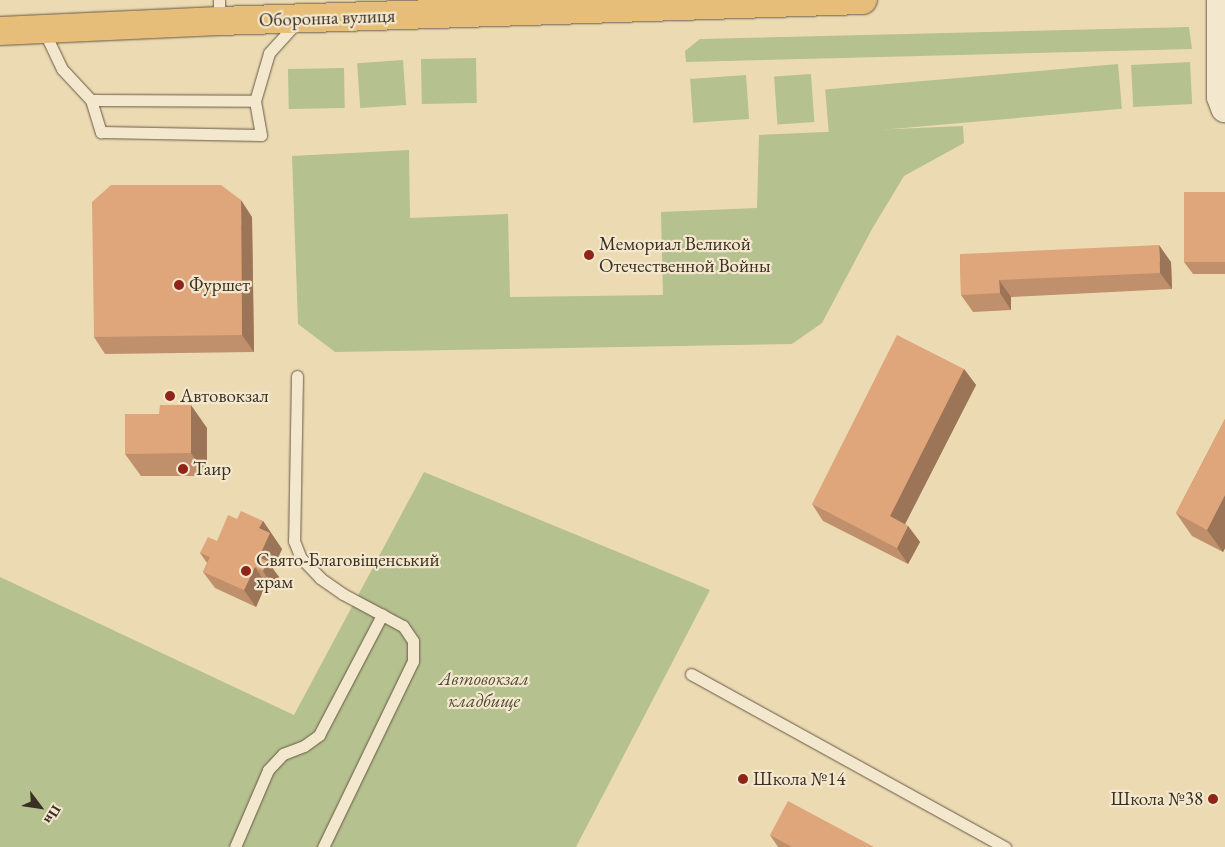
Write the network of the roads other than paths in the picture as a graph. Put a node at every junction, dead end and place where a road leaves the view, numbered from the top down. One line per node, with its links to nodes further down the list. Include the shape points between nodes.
1 (851, 0): 2 (main road, Оборонна вулиця); 4 (main road, Оборонна вулиця)
2 (863, 0)
3 (1222, 0): 11 (street, via 1221,97)
4 (541, 6): 6 (main road, Оборонна вулиця)
5 (219, 11): 6 (main road, Оборонна вулиця); 7 (main road, Оборонна вулиця)
6 (300, 19): 10 (lane, via 269,53)
7 (43, 30): 8 (main road, Оборонна вулиця); 9 (lane, via 62,69)
8 (0, 31)
9 (91, 100): 10 (lane); 10 (lane, via 100,132 261,135)
10 (255, 102)
11 (1225, 108)
12 (298, 376): 13 (lane, via 294,541 301,558 320,578)
13 (382, 615): 15 (lane, via 319,735 304,746 283,754 268,770); 16 (lane, via 403,626 412,641 413,661)
14 (691, 674): 17 (lane)
15 (235, 847)
16 (323, 847)
17 (1005, 847)

